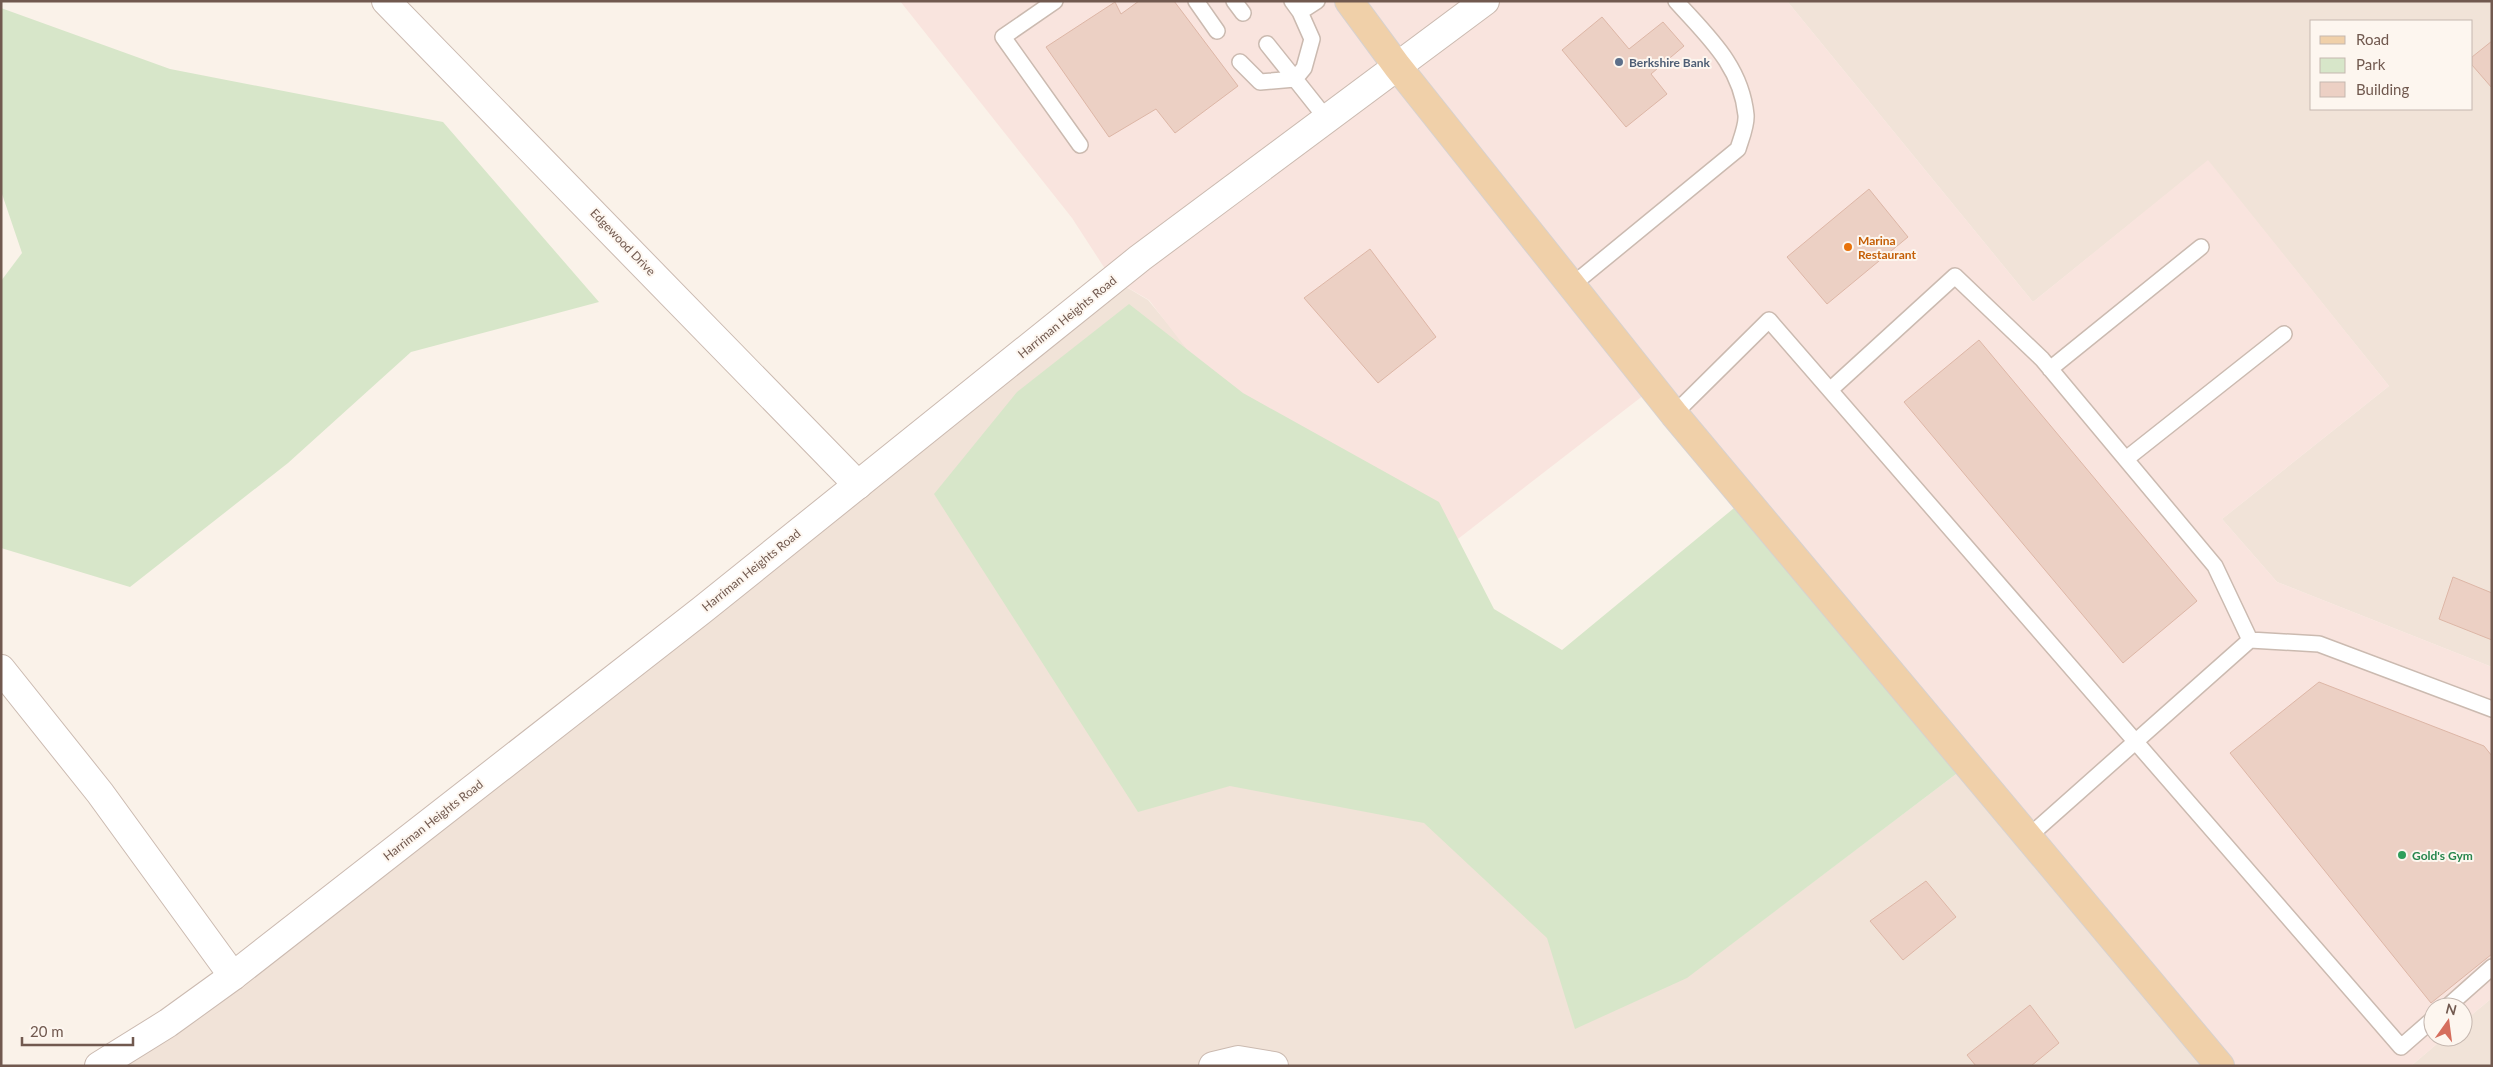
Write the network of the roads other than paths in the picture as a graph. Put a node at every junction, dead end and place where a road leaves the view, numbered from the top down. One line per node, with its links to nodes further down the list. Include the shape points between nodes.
1 (386, 1): 23 (street, Edgewood Drive)
2 (1055, 1): 15 (lane, via 1003,37)
3 (1196, 1): 9 (lane)
4 (1317, 1): 8 (lane)
5 (1349, 1): 12 (main road)
6 (1485, 1): 12 (street, Harriman Heights Road)
7 (1676, 1): 17 (lane, via 1725,56 1740,86 1746,117 1738,149)
8 (1296, 7): 13 (lane, via 1312,39 1304,68)
9 (1217, 30)
10 (1267, 44): 13 (lane)
11 (1240, 62): 13 (lane, via 1260,82)
12 (1397, 66): 14 (street, Harriman Heights Road); 17 (main road)
13 (1295, 79): 14 (lane)
14 (1326, 118): 23 (street, Harriman Heights Road, via 1140,258)
15 (1080, 145)
16 (2201, 246): 19 (lane)
17 (1571, 286): 21 (main road)
18 (2284, 334): 22 (lane)
19 (2050, 369): 20 (lane, via 1955,276); 22 (lane)
20 (1830, 390): 21 (lane, via 1769,320); 27 (lane)
21 (1674, 414): 28 (main road)
22 (2126, 460): 24 (lane, via 2215,566)
23 (858, 485): 30 (street, Harriman Heights Road)
24 (2250, 640): 26 (lane, via 2319,644); 27 (lane)
25 (1, 669): 30 (street, via 100,793)
26 (2492, 710)
27 (2135, 742): 28 (lane); 32 (lane, via 2401,1047)
28 (2028, 837): 36 (main road)
29 (2492, 967): 31 (lane)
30 (233, 976): 33 (street, Harriman Heights Road)
31 (2458, 997)
32 (2423, 1028)
33 (100, 1066)
34 (1213, 1066): 35 (street, via 1238,1060)
35 (1274, 1066)
36 (2220, 1066)

